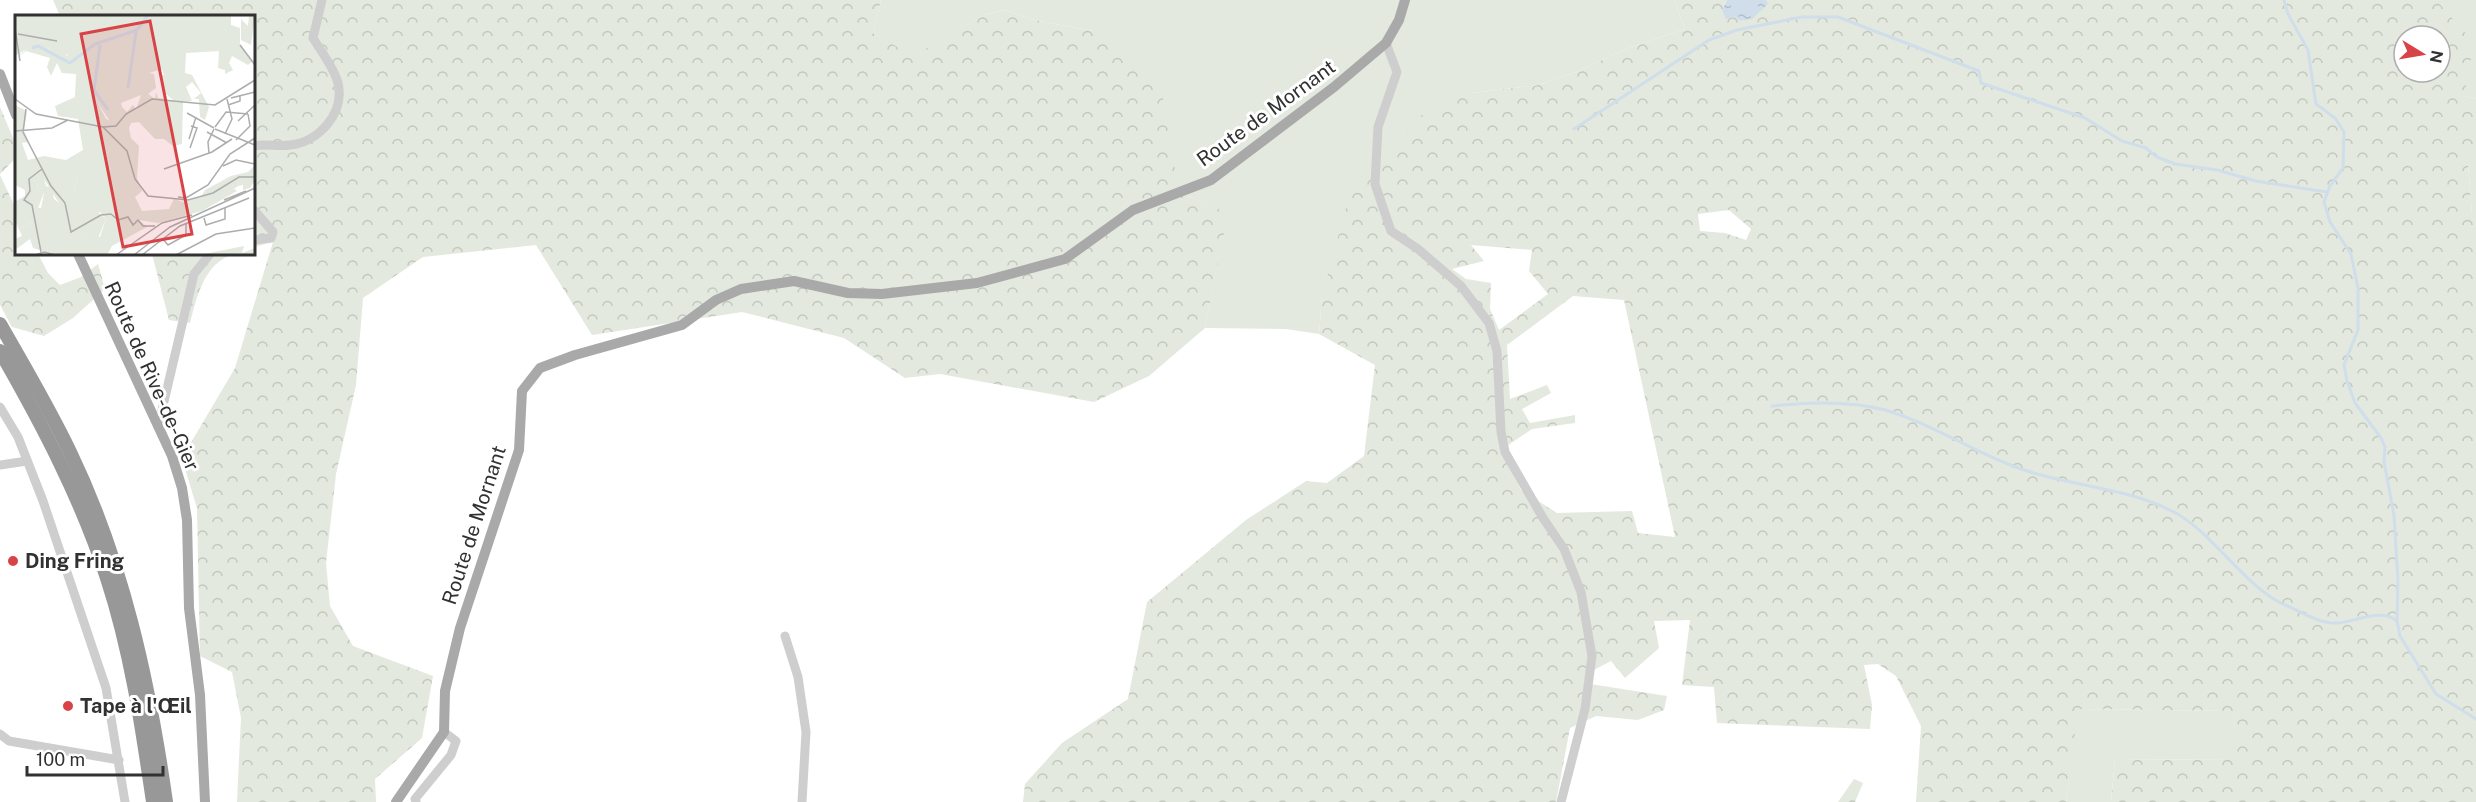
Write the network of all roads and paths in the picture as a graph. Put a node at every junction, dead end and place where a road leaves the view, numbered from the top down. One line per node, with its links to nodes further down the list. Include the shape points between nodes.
1 (322, 0): 6 (street, via 313,38 338,83 338,101 330,123 315,138 290,146)
2 (1405, 0): 3 (main road, Route de Mornant)
3 (1386, 43): 18 (main road, Route de Mornant, via 1211,180 1133,210 1065,259 977,283 882,294 848,293 794,281 741,289 716,300 682,325 540,368 522,391 519,450 459,628 445,691); 28 (street, via 1397,72 1378,127 1375,184 1391,231 1461,286 1489,323 1497,351 1501,432 1506,452 1564,549 1581,592 1592,656 1585,710)
4 (0, 74): 5 (main road)
5 (15, 112)
6 (255, 146)
7 (255, 211): 8 (street, via 273,232 271,238)
8 (255, 240)
9 (78, 255): 14 (main road, Route de Rive-de-Gier)
10 (209, 255): 14 (street, via 194,274)
11 (0, 324): 23 (highway, via 70,452 109,547 146,679)
12 (0, 351): 22 (highway, via 57,455 108,579 127,650)
13 (0, 407): 15 (street, via 18,436)
14 (159, 427): 24 (main road, Route de Rive-de-Gier, via 182,488 188,520 189,608 200,694)
15 (27, 461): 16 (street); 20 (street, via 69,572 106,688)
16 (0, 465)
17 (785, 636): 27 (street, via 798,677 806,732)
18 (444, 732): 25 (main road); 26 (street, via 456,741 451,755)
19 (0, 734): 20 (street, via 9,741)
20 (119, 760): 21 (street)
21 (125, 802)
22 (153, 802)
23 (166, 802)
24 (205, 802)
25 (396, 802)
26 (416, 802)
27 (802, 802)
28 (1561, 802)

